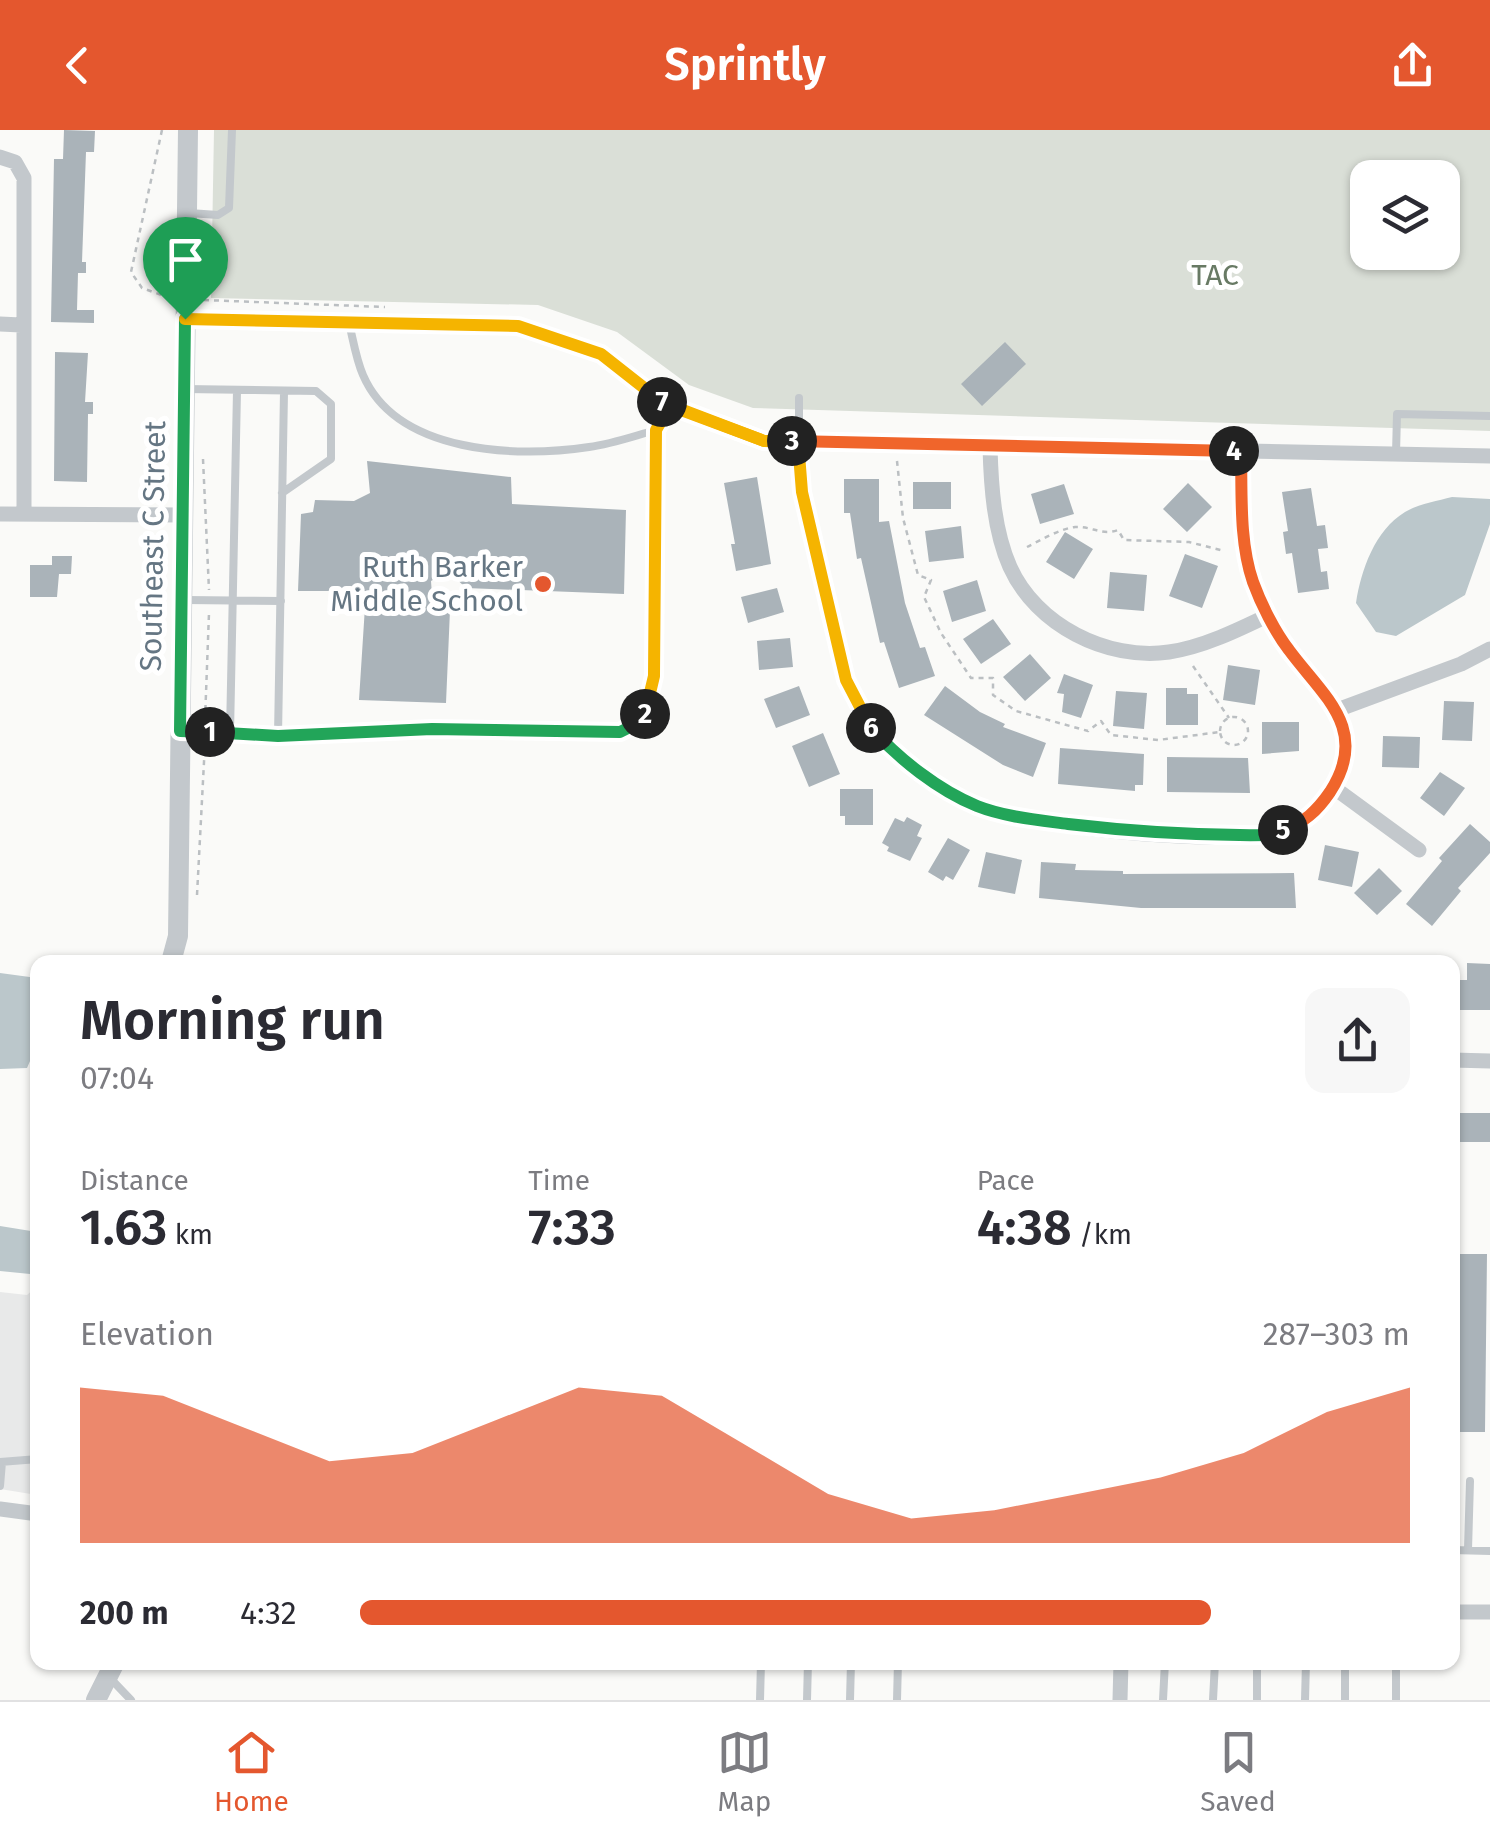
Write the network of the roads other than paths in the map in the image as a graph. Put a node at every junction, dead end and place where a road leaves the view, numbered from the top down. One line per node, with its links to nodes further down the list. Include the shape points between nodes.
1 (188, 130): 4 (street, Southeast C Street)
2 (232, 130): 4 (lane, via 229,208 218,215)
3 (8, 160): 8 (street, via 24,178)
4 (187, 213): 5 (street, Southeast C Street)
5 (185, 319): 6 (street); 9 (street, Southeast C Street)
6 (349, 323): 13 (street, via 518,326 601,354); 15 (lane, via 363,376 393,415 441,439 514,452 591,447)
7 (0, 324): 8 (street)
8 (21, 324): 23 (street)
9 (184, 389): 10 (lane); 24 (street, Southeast C Street)
10 (237, 391): 11 (lane); 26 (lane)
11 (284, 392): 21 (lane); 21 (lane, via 316,392 332,404 331,458)
12 (798, 398): 16 (lane)
13 (670, 406): 15 (lane); 16 (street, via 764,441)
14 (1490, 416): 19 (lane, via 1397,414)
15 (656, 430): 33 (lane, via 654,676 642,721 620,732 432,729)
16 (798, 442): 17 (street); 34 (street, via 802,492 846,680 873,730 939,784 978,806 1017,817 1202,836 1270,835 1318,810)
17 (990, 446): 18 (street); 28 (street, via 992,497 1010,568 1038,608 1077,636 1121,652 1171,652)
18 (1241, 451): 19 (street); 28 (street, via 1252,580)
19 (1396, 454): 20 (street)
20 (1490, 456)
21 (282, 493): 27 (lane)
22 (0, 514): 23 (street)
23 (24, 514): 24 (street)
24 (183, 516): 25 (street, Southeast C Street)
25 (182, 600): 26 (lane); 31 (street, Southeast C Street)
26 (233, 600): 27 (lane); 32 (lane)
27 (280, 601): 33 (lane)
28 (1269, 615): 30 (street)
29 (1490, 650): 30 (street)
30 (1337, 710): 34 (street, via 1344,748)
31 (180, 731): 32 (lane); 36 (street, Southeast C Street)
32 (230, 733): 33 (lane)
33 (278, 736)
34 (1333, 787): 35 (street)
35 (1419, 850)
36 (173, 955)
37 (1460, 1060): 38 (street)
38 (1490, 1061)
39 (30, 1460): 40 (lane)
40 (1, 1462): 42 (lane)
41 (1470, 1481): 46 (lane)
42 (0, 1486)
43 (0, 1509): 44 (street)
44 (30, 1513)
45 (1460, 1550): 46 (lane)
46 (1468, 1550): 47 (lane)
47 (1490, 1550)
48 (1460, 1612): 49 (street)
49 (1490, 1612)
50 (110, 1670): 63 (street)
51 (112, 1670): 64 (lane)
52 (760, 1670): 65 (lane)
53 (808, 1670): 66 (lane)
54 (851, 1670): 67 (lane)
55 (898, 1670): 68 (lane)
56 (1121, 1670): 69 (street)
57 (1165, 1670): 70 (lane)
58 (1214, 1670): 71 (lane)
59 (1258, 1670): 72 (lane)
60 (1306, 1670): 73 (lane)
61 (1346, 1670): 74 (lane)
62 (1396, 1670): 75 (lane)
63 (96, 1700)
64 (131, 1700)
65 (760, 1700)
66 (808, 1700)
67 (850, 1700)
68 (897, 1700)
69 (1120, 1700)
70 (1163, 1700)
71 (1214, 1700)
72 (1257, 1700)
73 (1305, 1700)
74 (1345, 1700)
75 (1396, 1700)

